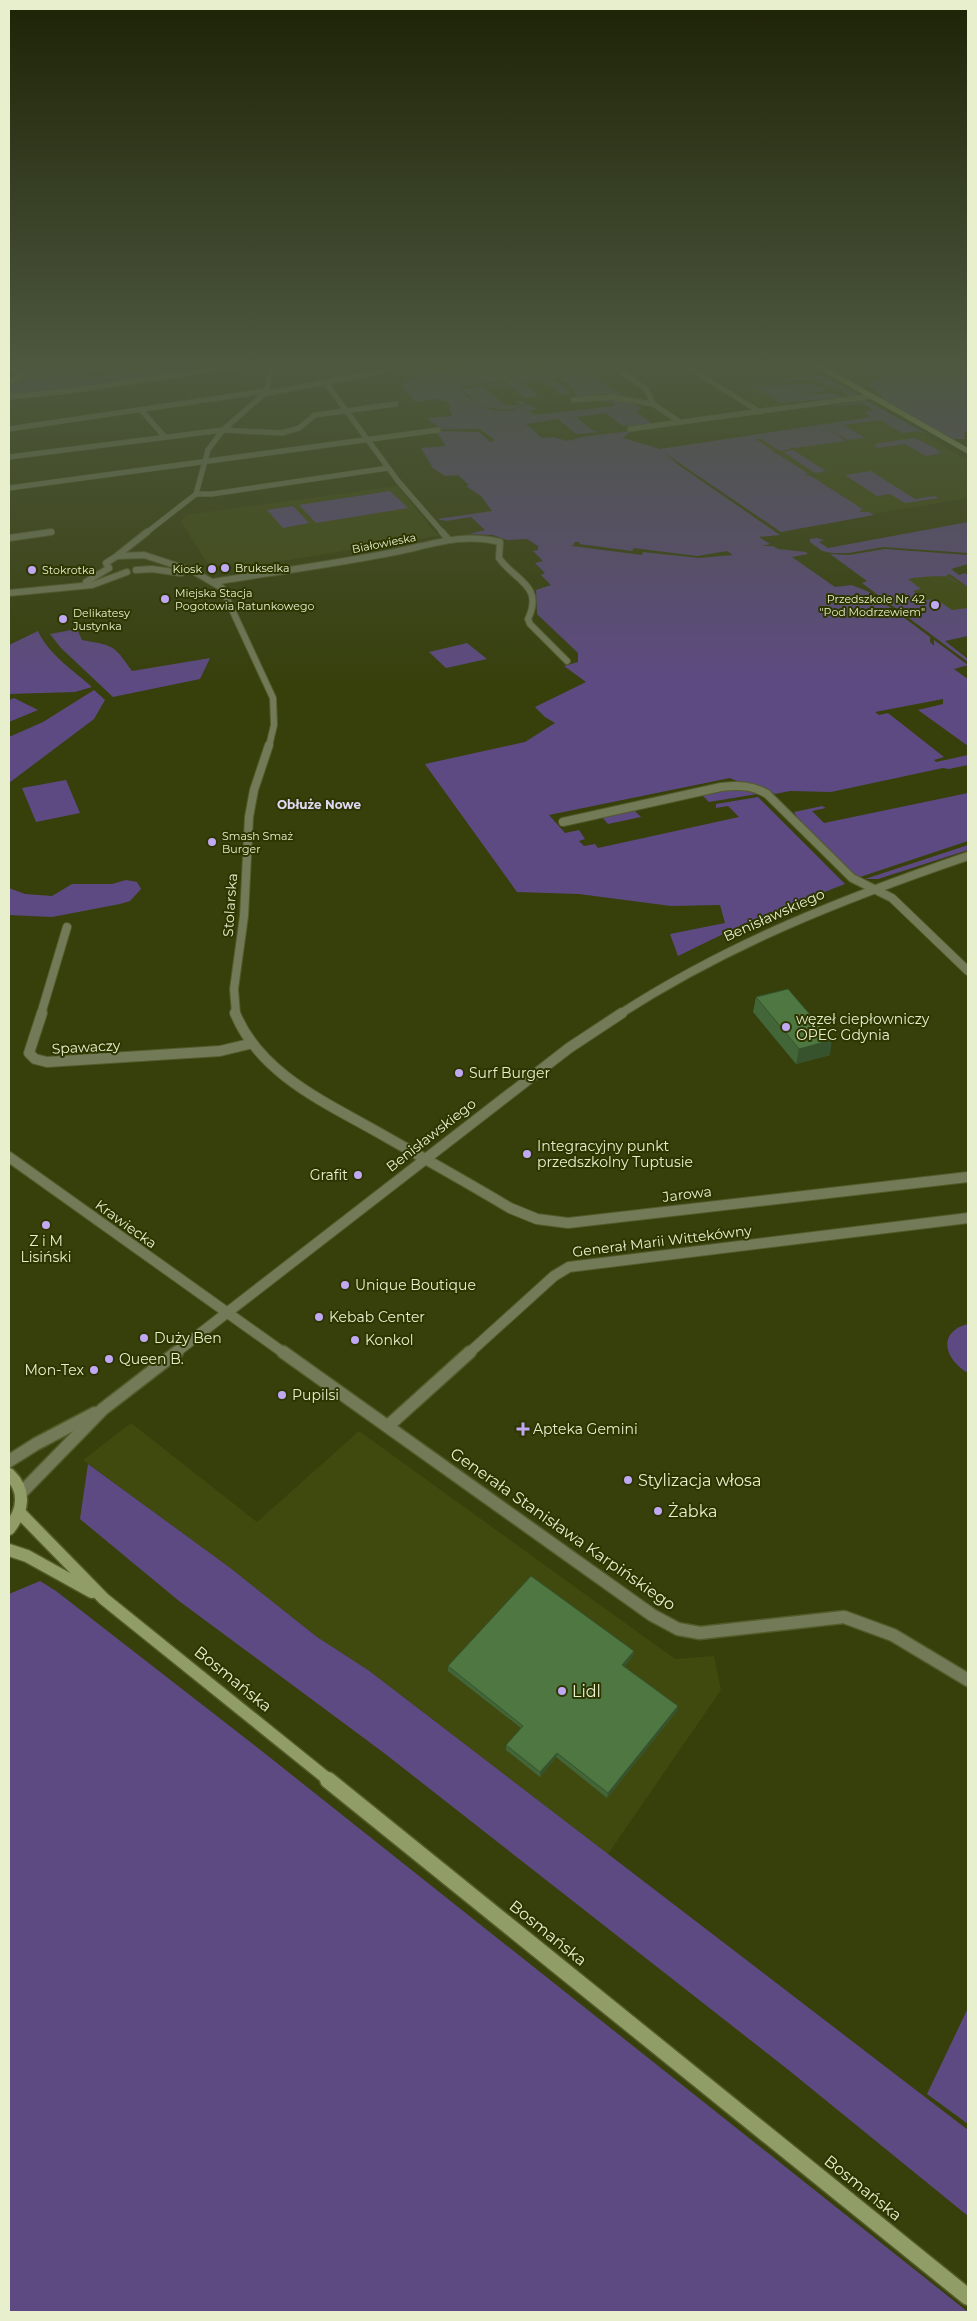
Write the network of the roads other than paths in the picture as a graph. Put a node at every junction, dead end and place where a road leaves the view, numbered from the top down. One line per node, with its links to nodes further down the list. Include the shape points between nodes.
1 (131, 472): 5 (street)
2 (202, 472): 6 (street)
3 (359, 472): 6 (street)
4 (392, 472): 10 (street)
5 (9, 488)
6 (196, 494): 8 (street)
7 (52, 532): 9 (street)
8 (141, 536): 11 (street, via 139,545); 12 (street)
9 (9, 538)
10 (448, 539): 17 (street, Białowieska, via 395,552); 20 (street, Białowieska, via 485,538 500,542 498,558 531,590 534,606 528,619 530,624)
11 (144, 555): 12 (street); 13 (street, Stolarska)
12 (117, 556): 14 (street, via 108,560 106,566)
13 (151, 558): 15 (street, via 150,565); 17 (street, Stolarska)
14 (109, 568): 16 (street); 18 (street)
15 (136, 570): 16 (street); 17 (street, via 165,570)
16 (127, 572): 18 (street, via 102,583)
17 (210, 580): 26 (street, Stolarska, via 222,588 228,598 273,698 276,712 276,725 247,819 246,895 234,992 240,1030)
18 (76, 586): 19 (street)
19 (9, 593)
20 (567, 661)
21 (563, 822): 23 (street, via 721,787 747,786 767,794 852,878)
22 (968, 856): 23 (street, Benisławskiego)
23 (873, 889): 25 (street, via 892,898); 28 (street, Benisławskiego, via 727,952 634,1004 524,1082)
24 (67, 927): 26 (street, Spawaczy, via 31,1044 29,1054 33,1058 60,1063 220,1051)
25 (968, 971)
26 (249, 1044): 28 (street, Stolarska, via 286,1078)
27 (9, 1157): 31 (street, Krawiecka)
28 (424, 1159): 29 (street, Jarowa, via 527,1216 568,1223); 31 (street, Benisławskiego)
29 (968, 1177)
30 (968, 1218): 33 (street, Generał Marii Wittekówny, via 569,1267 554,1276)
31 (228, 1314): 32 (street, Benisławskiego); 33 (street, Generała Stanisława Karpińskiego)
32 (103, 1409): 34 (street, Benisławskiego); 36 (street, Benisławskiego)
33 (388, 1426): 41 (street, Generała Stanisława Karpińskiego, via 652,1615 678,1628 700,1633 844,1617 888,1632)
34 (9, 1461)
35 (9, 1474): 36 (street)
36 (22, 1492): 37 (street)
37 (20, 1513): 38 (street); 40 (street, Bosmańska)
38 (9, 1529)
39 (9, 1550): 40 (street, Bosmańska, via 27,1556)
40 (104, 1598): 42 (street, Bosmańska)
41 (968, 1680)
42 (968, 2297)

